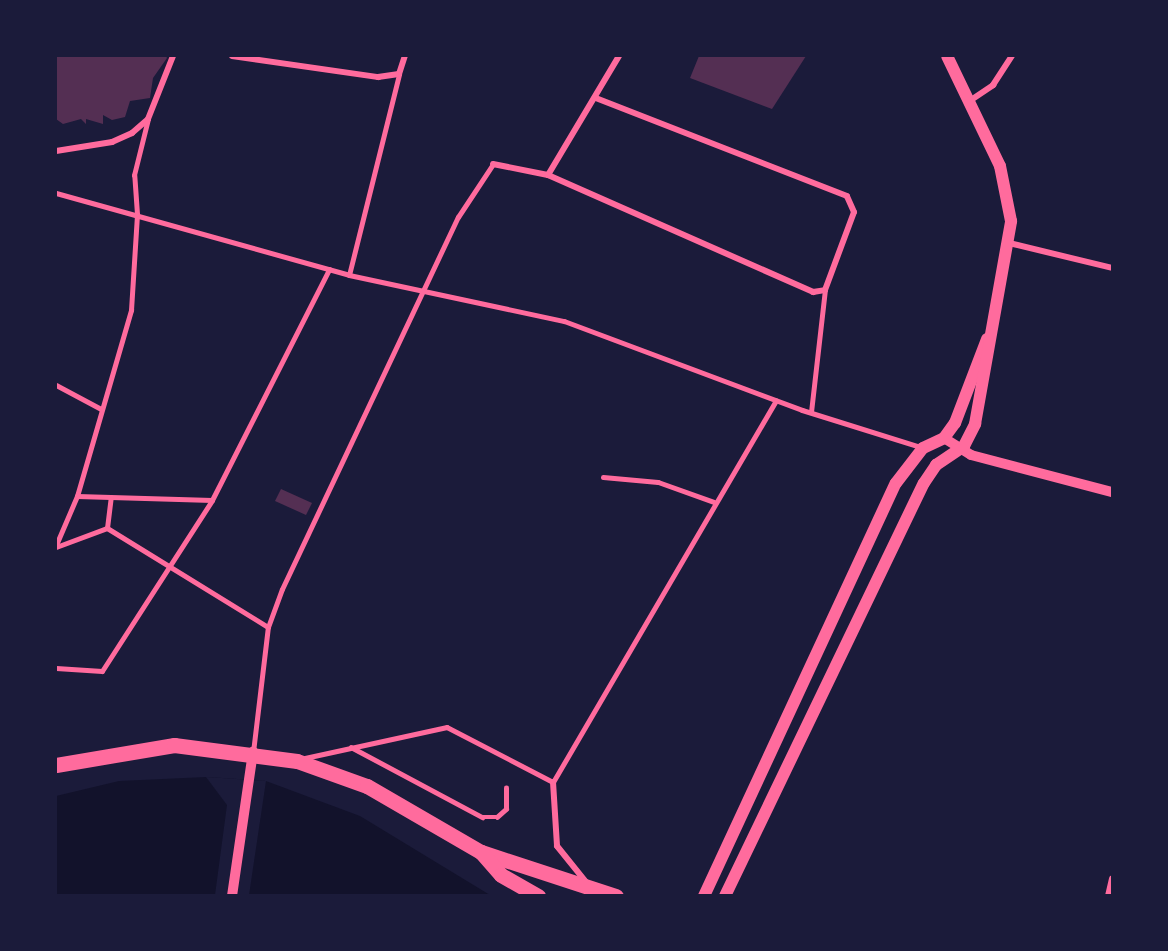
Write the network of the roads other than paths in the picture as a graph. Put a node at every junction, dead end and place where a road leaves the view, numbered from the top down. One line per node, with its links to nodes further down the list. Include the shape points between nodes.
1 (173, 56): 10 (street)
2 (232, 56): 7 (street, via 378,77)
3 (405, 56): 7 (street)
4 (619, 56): 9 (street)
5 (947, 56): 8 (main road)
6 (1012, 56): 8 (street, via 993,85)
7 (399, 74): 19 (street)
8 (971, 100): 16 (main road, via 1008,192)
9 (594, 102): 13 (street); 20 (street, via 847,196 854,212)
10 (148, 119): 11 (street, via 112,142); 15 (street, via 134,175)
11 (56, 151)
12 (493, 164): 13 (street); 21 (street, via 458,218)
13 (548, 175): 20 (street, via 813,292)
14 (56, 193): 15 (street)
15 (137, 214): 18 (street); 25 (street, via 131,310)
16 (1009, 243): 17 (street); 22 (main road)
17 (1113, 268)
18 (329, 269): 19 (street); 34 (street)
19 (349, 275): 21 (street)
20 (825, 290): 26 (street)
21 (427, 291): 24 (street, via 564,321); 39 (street)
22 (989, 336): 27 (main road); 29 (main road, via 975,424)
23 (56, 385): 25 (street)
24 (776, 400): 26 (street); 35 (street)
25 (101, 409): 32 (street)
26 (811, 412): 28 (street)
27 (944, 438): 28 (main road); 29 (street)
28 (923, 448): 53 (main road, via 905,470)
29 (958, 450): 31 (street); 54 (main road, via 928,476)
30 (603, 477): 35 (street, via 658,482)
31 (1113, 492)
32 (77, 496): 33 (street); 37 (street)
33 (111, 497): 34 (street); 36 (street)
34 (212, 500): 38 (street)
35 (714, 502): 45 (street)
36 (107, 528): 37 (street); 38 (street)
37 (56, 546)
38 (171, 567): 39 (street); 40 (street, via 102,671)
39 (268, 627): 42 (street)
40 (56, 668)
41 (351, 747): 43 (lane); 45 (lane, via 447,727); 46 (lane, via 482,817 497,817 507,809)
42 (253, 752): 43 (main road); 44 (main road, via 174,745); 50 (street)
43 (297, 760): 47 (main road, via 376,790)
44 (56, 765)
45 (552, 782): 49 (street, via 557,846)
46 (506, 788)
47 (481, 852): 49 (main road); 51 (main road, via 501,875)
48 (1113, 878): 55 (street)
49 (593, 889): 52 (main road)
50 (232, 896)
51 (538, 896)
52 (616, 896)
53 (704, 896)
54 (725, 896)
55 (1108, 896)

